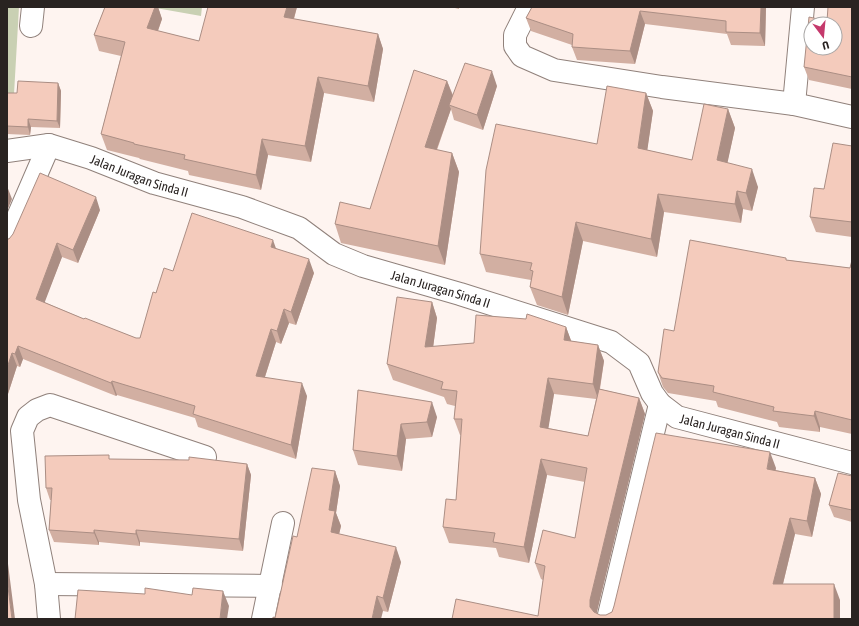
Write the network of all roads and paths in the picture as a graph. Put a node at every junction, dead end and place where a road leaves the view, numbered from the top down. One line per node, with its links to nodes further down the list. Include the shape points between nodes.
1 (529, 7): 3 (street, via 515,35 515,46 522,56 554,70 662,88)
2 (803, 7): 3 (street)
3 (794, 104): 4 (street)
4 (852, 117)
5 (49, 145): 6 (street, Jalan Juragan Sinda II); 7 (street); 8 (street, Jalan Juragan Sinda II, via 91,158 154,183 242,207 300,228 334,254 363,266 611,342 639,363 652,393)
6 (7, 151)
7 (7, 242)
8 (660, 404): 10 (street, Jalan Juragan Sinda II, via 677,417); 16 (street)
9 (205, 457): 12 (street, via 50,405 28,417 22,431 29,500)
10 (852, 463)
11 (283, 524): 13 (street)
12 (46, 584): 13 (street); 14 (street)
13 (270, 586): 15 (street)
14 (49, 619)
15 (263, 619)
16 (608, 619)

